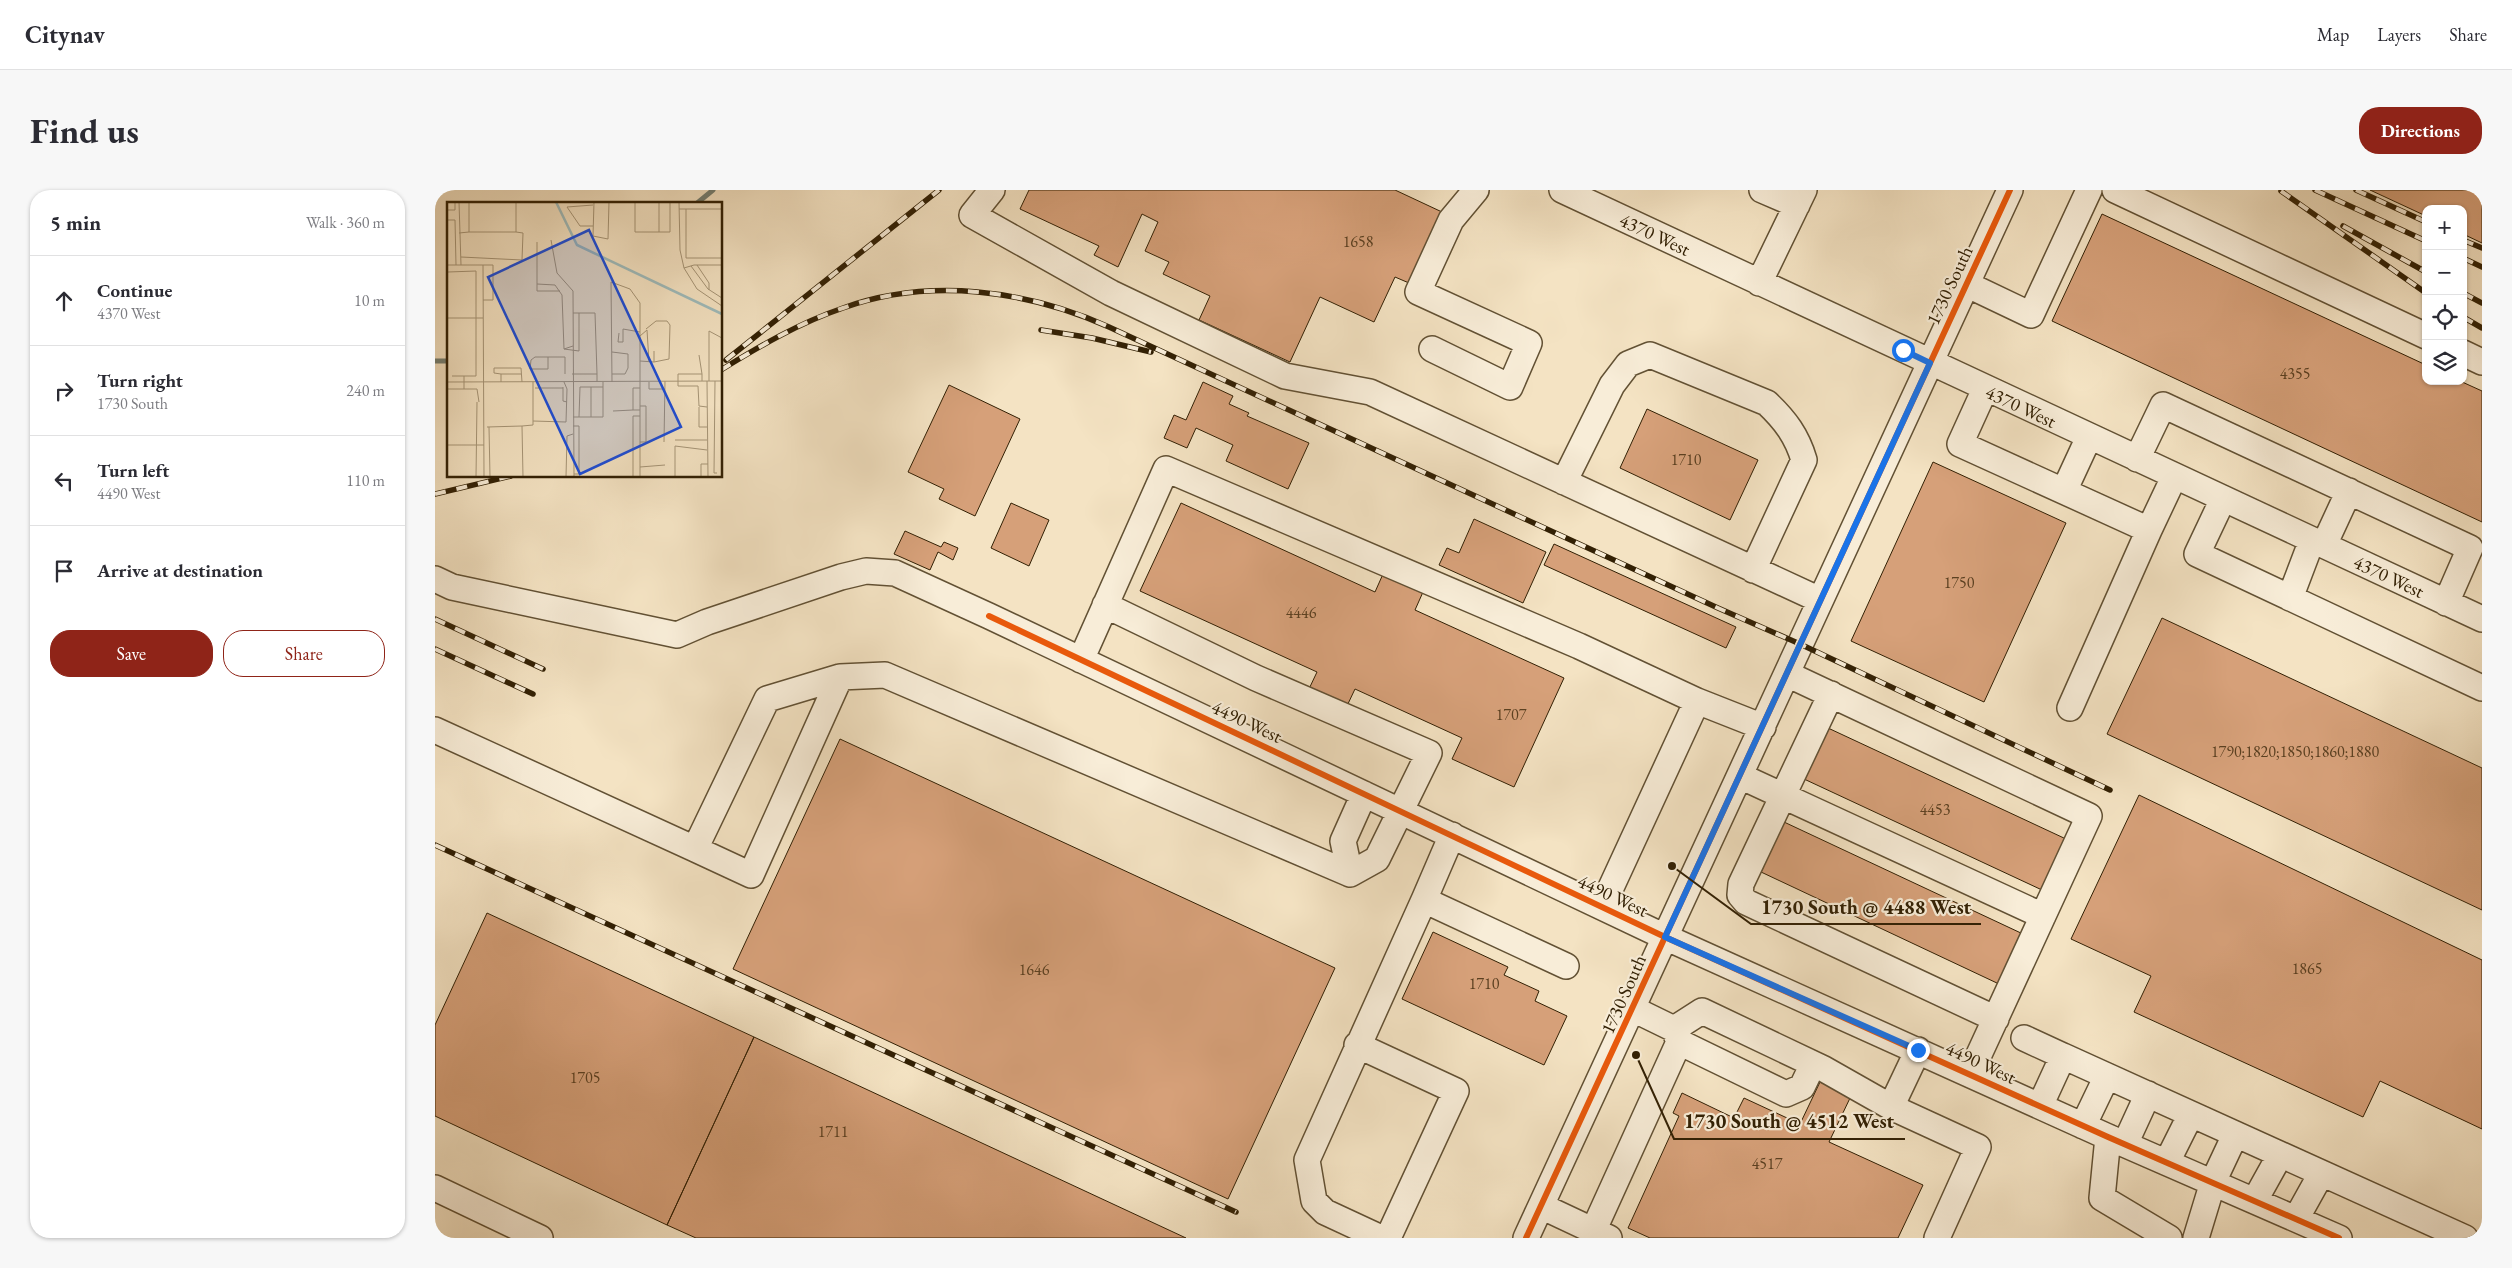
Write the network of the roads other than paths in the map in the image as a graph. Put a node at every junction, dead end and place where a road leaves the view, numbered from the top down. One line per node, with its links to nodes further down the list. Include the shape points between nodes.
1 (992, 190): 20 (street, via 972,215 1111,293 1285,376 1370,392)
2 (1476, 190): 12 (street, via 1451,220 1418,292 1529,343 1510,387)
3 (1562, 190): 9 (street, 4370 West)
4 (1762, 190): 8 (street)
5 (2010, 190): 10 (street, 1730 South)
6 (2089, 190): 10 (street, via 2031,316)
7 (2115, 190): 11 (street)
8 (1801, 198): 9 (street)
9 (1759, 283): 15 (street, 4370 West)
10 (1966, 284): 15 (street, 1730 South)
11 (2422, 334)
12 (1432, 349)
13 (2467, 355): 14 (street)
14 (2482, 362)
15 (1930, 363): 16 (street, 4370 West); 29 (street, 1730 South)
16 (1985, 389): 17 (street, 4370 West); 21 (street, via 1960,444)
17 (2089, 437): 18 (street, 4370 West); 21 (street)
18 (2137, 459): 19 (street, 4370 West); 22 (street, via 2163,405)
19 (2174, 477): 23 (street, 4370 West); 24 (street)
20 (1564, 482): 26 (street); 26 (street, via 1612,385 1628,364 1650,355 1767,403 1782,417 1798,440 1804,460)
21 (2064, 491): 24 (street)
22 (2349, 491): 25 (street); 30 (street, via 2470,548)
23 (2223, 499): 25 (street, 4370 West); 28 (street, via 2197,554)
24 (2149, 530): 39 (street)
25 (2318, 542): 28 (street); 30 (street, 4370 West)
26 (1753, 570): 29 (street)
27 (435, 579): 33 (street, 4490 West, via 452,587 677,635 841,577 866,571 895,573)
28 (2290, 598): 36 (street)
29 (1821, 600): 34 (street, 1730 South)
30 (2446, 602): 32 (street, 4370 West)
31 (1105, 606): 33 (street); 38 (street, via 1166,468 1579,646); 45 (street, via 1256,678 1429,753)
32 (2482, 619)
33 (1081, 660): 43 (street, 4490 West)
34 (1787, 674): 37 (street); 40 (street, 1730 South)
35 (840, 677): 47 (street, via 767,700); 47 (street, via 751,875); 48 (street, via 885,675)
36 (2482, 688)
37 (1831, 694): 44 (street); 51 (street, via 2089,816)
38 (1697, 701): 40 (street); 50 (street)
39 (2070, 708)
40 (1763, 727): 42 (street, 1730 South)
41 (435, 730): 47 (street)
42 (1740, 776): 44 (street); 52 (street, 1730 South)
43 (1364, 794): 45 (street, 4490 West); 48 (street, via 1343,841)
44 (1784, 796): 51 (street); 55 (street, via 1741,884 1739,895 1742,899)
45 (1400, 811): 46 (street, 4490 West); 48 (street, via 1377,859)
46 (1452, 835): 49 (street); 50 (street, 4490 West)
47 (695, 850)
48 (1350, 874)
49 (1424, 900): 53 (street); 58 (street)
50 (1603, 907): 52 (street, 4490 West)
51 (2043, 916): 55 (street)
52 (1665, 937): 54 (street, 1730 South); 59 (street, 4490 West)
53 (1566, 966)
54 (1633, 1009): 56 (street); 77 (street, 1730 South)
55 (1996, 1019): 62 (street)
56 (1676, 1035): 61 (street, via 1702,1011); 61 (street, via 1786,1094 1802,1087); 79 (street)
57 (2024, 1038): 60 (street)
58 (1357, 1045): 81 (street, via 1307,1160 1314,1201 1325,1212); 82 (street, via 1456,1091)
59 (1918, 1050): 62 (street, 4490 West); 66 (street)
60 (2063, 1056): 63 (street); 65 (street)
61 (1813, 1064): 66 (street)
62 (1971, 1074): 65 (street, 4490 West)
63 (2107, 1076): 64 (street); 68 (street)
64 (2147, 1094): 67 (street); 70 (street)
65 (2041, 1106): 68 (street, 4490 West)
66 (1891, 1107): 84 (street, via 1978,1147)
67 (2191, 1114): 69 (street); 72 (street)
68 (2083, 1126): 70 (street, 4490 West)
69 (2235, 1135): 71 (street); 74 (street)
70 (2117, 1141): 72 (street, 4490 West); 85 (street, via 2102,1198)
71 (2280, 1155): 73 (street); 76 (street)
72 (2167, 1162): 74 (street, 4490 West)
73 (2321, 1174): 78 (street); 88 (street)
74 (2213, 1182): 76 (street, 4490 West); 86 (street)
75 (435, 1188): 80 (street)
76 (2255, 1200): 78 (street, 4490 West)
77 (1541, 1206): 79 (street); 83 (street, 1730 South)
78 (2296, 1219): 87 (street, 4490 West)
79 (1598, 1235)
80 (540, 1238)
81 (1381, 1238)
82 (1388, 1238)
83 (1526, 1238)
84 (1937, 1238)
85 (2169, 1238)
86 (2196, 1238)
87 (2339, 1238)
88 (2465, 1238)

